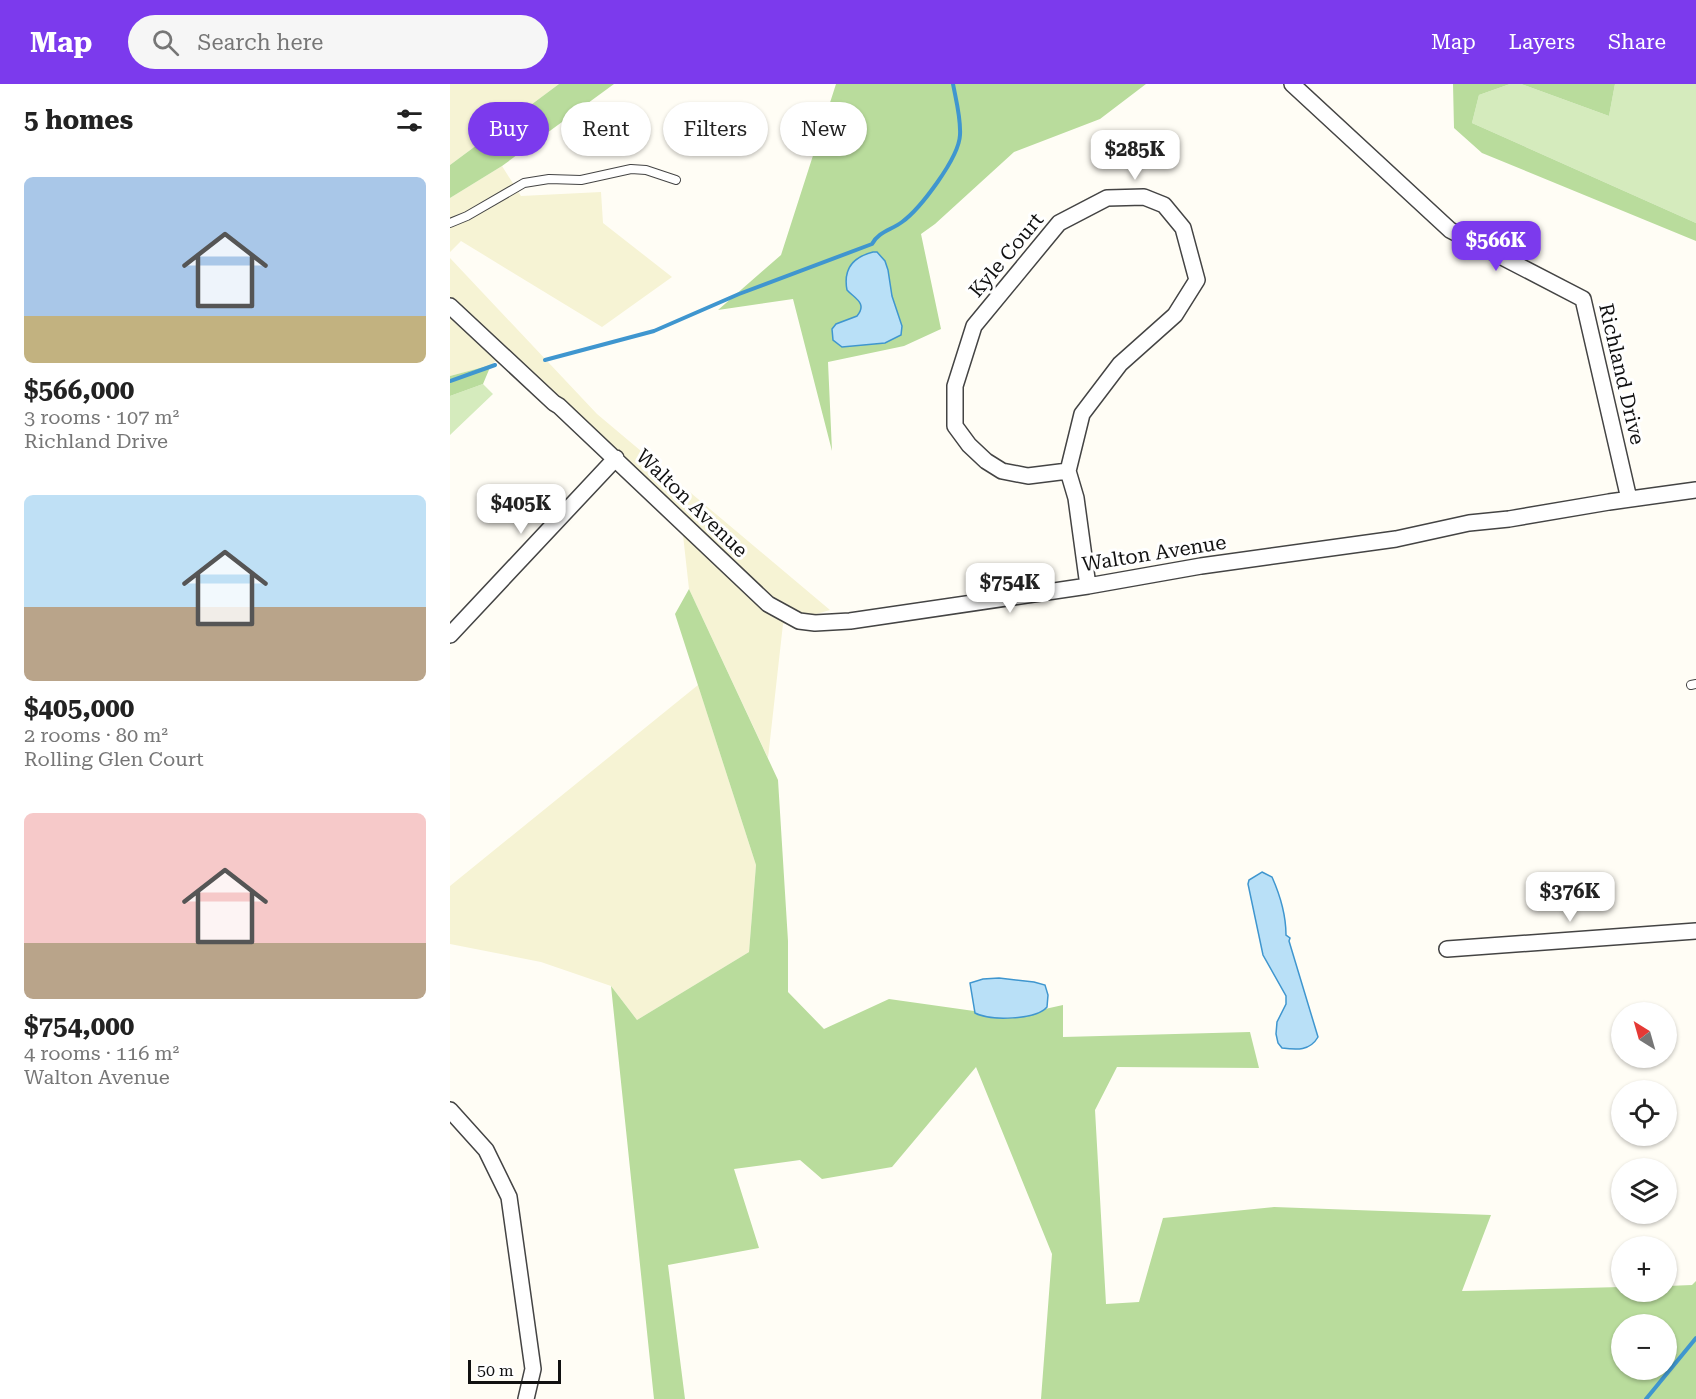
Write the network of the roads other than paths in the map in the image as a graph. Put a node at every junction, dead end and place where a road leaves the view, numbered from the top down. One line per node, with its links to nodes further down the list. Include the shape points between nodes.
1 (1292, 84): 8 (street, Richland Drive, via 1450,230 1583,299)
2 (676, 180): 3 (lane, via 631,169 581,180 524,183)
3 (450, 223)
4 (450, 306): 5 (street, Walton Avenue)
5 (616, 458): 9 (street, Walton Avenue, via 768,604 798,621 850,621); 10 (street)
6 (1068, 471): 6 (street, Kyle Court, via 1082,414 1120,364 1175,315 1197,280 1183,228 1164,205 1144,197 1107,198 1059,223 974,326 955,386 956,426 986,461 1002,471 1029,476); 9 (street, Kyle Court, via 1076,498)
7 (1696, 490): 8 (street, Walton Avenue)
8 (1629, 499): 9 (street, Walton Avenue)
9 (1088, 586)
10 (450, 635)
11 (1696, 931): 12 (street)
12 (1447, 949)
13 (450, 1110): 14 (street, via 486,1150 509,1197 533,1370)
14 (526, 1399)

